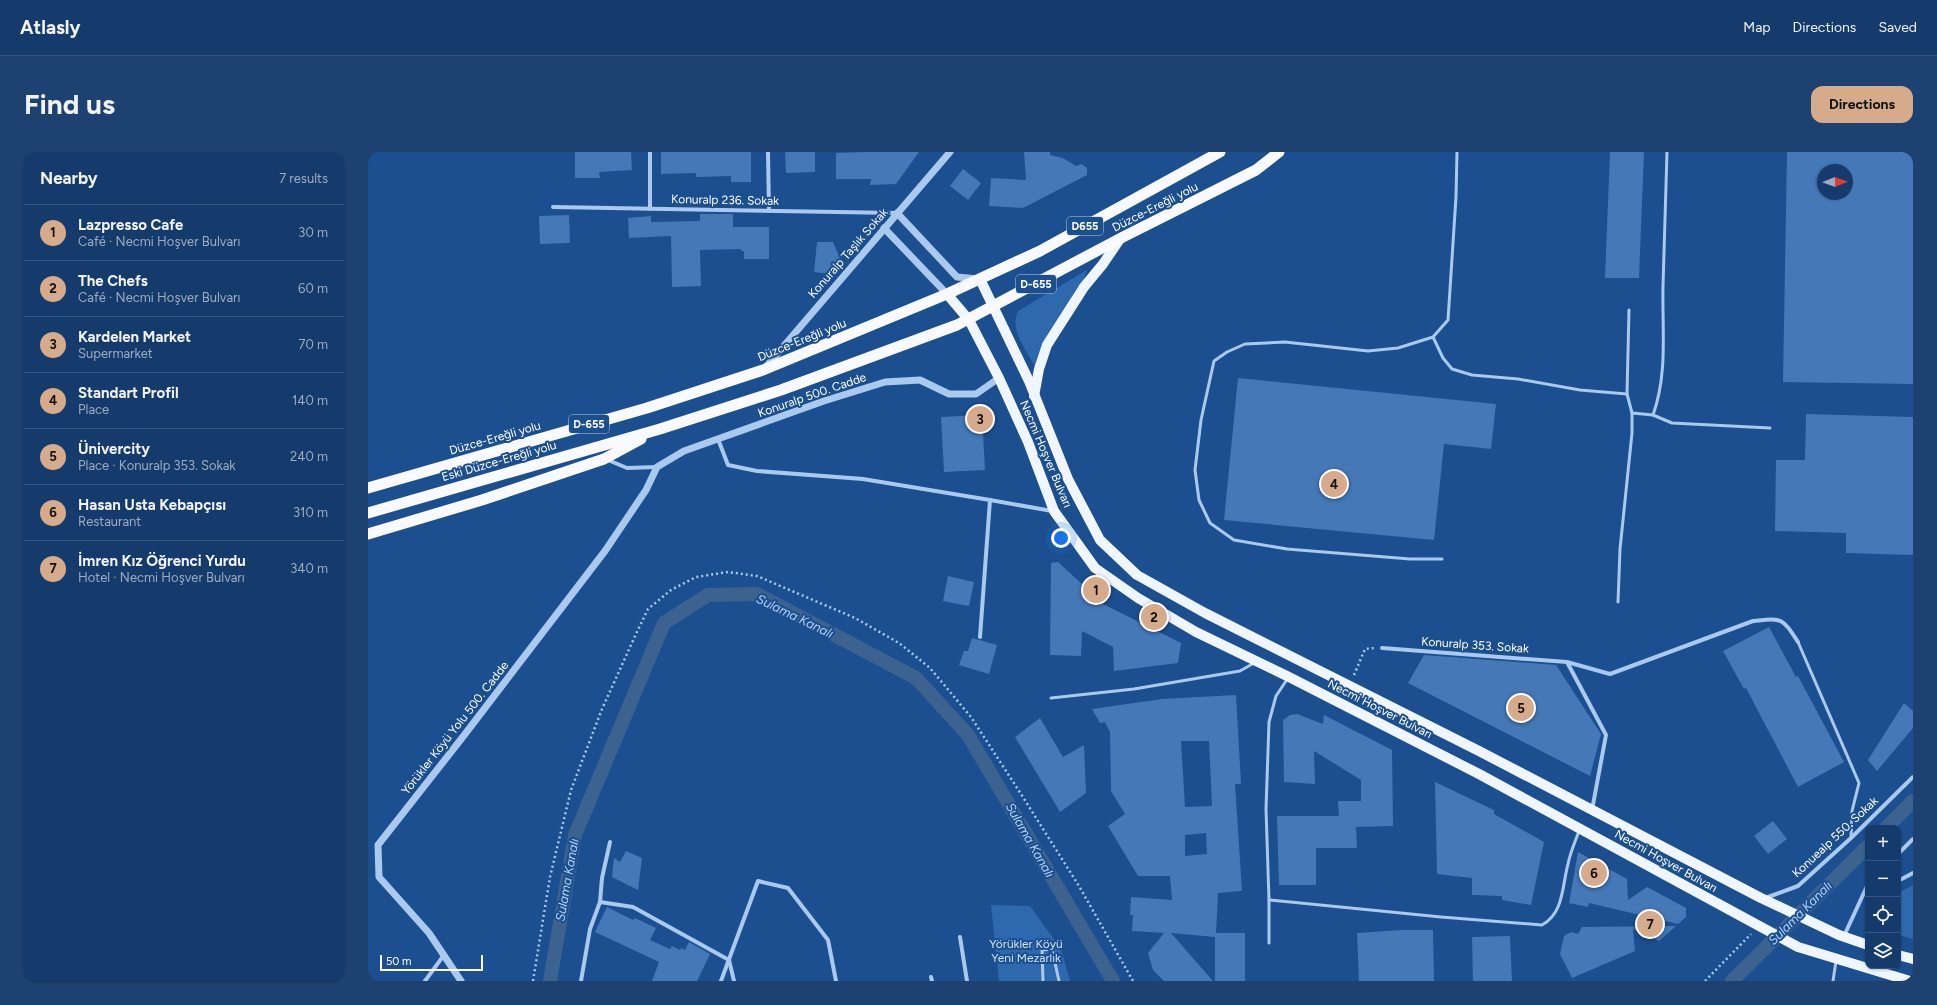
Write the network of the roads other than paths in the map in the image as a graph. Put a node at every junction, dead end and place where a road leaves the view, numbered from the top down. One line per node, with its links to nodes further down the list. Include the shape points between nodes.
1 (650, 152): 9 (street)
2 (768, 152): 10 (street)
3 (950, 152): 11 (street, Konuralp Taşlık Sokak)
4 (1220, 152): 14 (highway, Düzce-Ereğli yolu / D655, via 1040,250)
5 (1279, 152): 13 (highway, Düzce-Ereğli yolu / D-655, via 1256,170)
6 (1457, 152): 19 (lane, via 1448,320)
7 (1667, 152): 25 (lane, via 1663,287 1664,359 1661,390)
8 (553, 207): 9 (street, Konuralp 236. Sokak)
9 (650, 209): 10 (street, Konuralp 236. Sokak)
10 (769, 211): 11 (street, Konuralp 236. Sokak)
11 (897, 213): 12 (street, Konuralp Taşlık Sokak); 14 (street, via 957,277)
12 (884, 228): 15 (street); 20 (street, Konuralp Taşlık Sokak)
13 (1120, 239): 16 (highway, Düzce-Ereğli yolu / D-655); 23 (main road, via 1081,292 1047,345)
14 (980, 279): 15 (highway, Düzce-Ereğli yolu / D655); 16 (main road, Necmi Hoşver Bulvarı)
15 (947, 294): 18 (main road, Necmi Hoşver Bulvarı); 20 (highway, Düzce-Ereğli yolu / D-655)
16 (995, 307): 18 (highway, Düzce-Ereğli yolu / D-655); 23 (main road, Necmi Hoşver Bulvarı)
17 (1629, 310): 22 (lane)
18 (969, 320): 21 (main road, Necmi Hoşver Bulvarı); 27 (highway, Düzce-Ereğli yolu / D-655, via 781,390)
19 (1433, 337): 22 (lane, via 1443,358 1452,369 1472,375); 36 (lane, via 1398,348 1368,351 1285,342 1245,344 1227,352 1214,361 1201,420 1195,470 1199,500 1210,523 1234,540 1287,549 1410,559)
20 (763, 370): 31 (highway, Düzce-Ereğli yolu / D-655, via 648,408)
21 (999, 378): 28 (street, Konuralp 500. Cadde, via 976,394 949,394 920,380 885,382 824,400); 33 (main road, Necmi Hoşver Bulvarı, via 1028,442)
22 (1627, 394): 24 (lane)
23 (1034, 396): 46 (main road, Necmi Hoşver Bulvarı, via 1068,479 1100,540 1137,575 1205,613)
24 (1632, 413): 25 (lane); 37 (lane)
25 (1653, 415): 26 (lane, via 1672,423)
26 (1770, 428)
27 (660, 429): 29 (highway); 34 (highway, Eski Düzce-Ereğli yolu, via 588,452)
28 (718, 439): 30 (street, Konuralp 500. Cadde, via 684,451); 32 (street, via 728,465 757,471 863,479)
29 (601, 457): 30 (street, via 627,468); 35 (highway, via 482,500)
30 (656, 467): 62 (street, Yörükler Köyü Yolu 500. Cadde, via 646,490 605,551 378,845 379,877 429,933)
31 (368, 488)
32 (990, 500): 33 (street); 38 (street)
33 (1054, 511): 41 (main road, Necmi Hoşver Bulvarı, via 1095,568 1138,598 1196,632)
34 (368, 513)
35 (368, 534)
36 (1442, 559)
37 (1618, 602)
38 (980, 636)
39 (1798, 642): 42 (street, Konuralp 353. Sokak, via 1787,626 1776,619 1753,622 1610,674); 48 (lane, via 1858,783 1852,812)
40 (1382, 648): 42 (street, Konuralp 353. Sokak)
41 (1258, 662): 43 (main road, Necmi Hoşver Bulvarı); 44 (lane, via 1240,671 1134,689)
42 (1567, 662): 46 (street, via 1606,735)
43 (1289, 677): 47 (main road, Necmi Hoşver Bulvarı); 56 (lane, via 1276,696 1270,722 1266,809)
44 (1052, 698)
45 (1913, 776): 48 (street, Konuealp 550. Sokak)
46 (1592, 810): 55 (main road, Necmi Hoşver Bulvarı)
47 (1580, 829): 56 (lane, via 1568,863 1560,906 1552,920 1542,925); 64 (main road, Necmi Hoşver Bulvarı, via 1798,947)
48 (1852, 838): 55 (street, Konuealp 550. Sokak, via 1798,886 1771,897)
49 (1913, 839): 51 (street)
50 (610, 842): 57 (street)
51 (1901, 851)
52 (1913, 873): 53 (street)
53 (1901, 879)
54 (1865, 891): 58 (street)
55 (1761, 898): 58 (main road, Necmi Hoşver Bulvarı)
56 (1269, 900): 60 (lane)
57 (600, 902): 65 (street, via 633,907); 69 (street, via 590,929)
58 (1841, 936): 61 (main road, Necmi Hoşver Bulvarı)
59 (960, 937): 73 (street)
60 (1268, 943)
61 (1865, 943)
62 (444, 955): 67 (street); 68 (street, Yörükler Köyü Yolu 500. Cadde)
63 (1901, 955): 66 (main road)
64 (1836, 959): 76 (lane); 77 (main road, Necmi Hoşver Bulvarı)
65 (729, 960): 70 (street); 71 (street); 72 (street, via 758,881 788,888 828,940)
66 (1913, 960)
67 (425, 981)
68 (461, 981)
69 (580, 981)
70 (720, 981)
71 (734, 981)
72 (836, 981)
73 (967, 981)
74 (1043, 981): 75 (lane, via 1042,950 1052,949)
75 (1059, 981)
76 (1833, 981)
77 (1910, 981)

